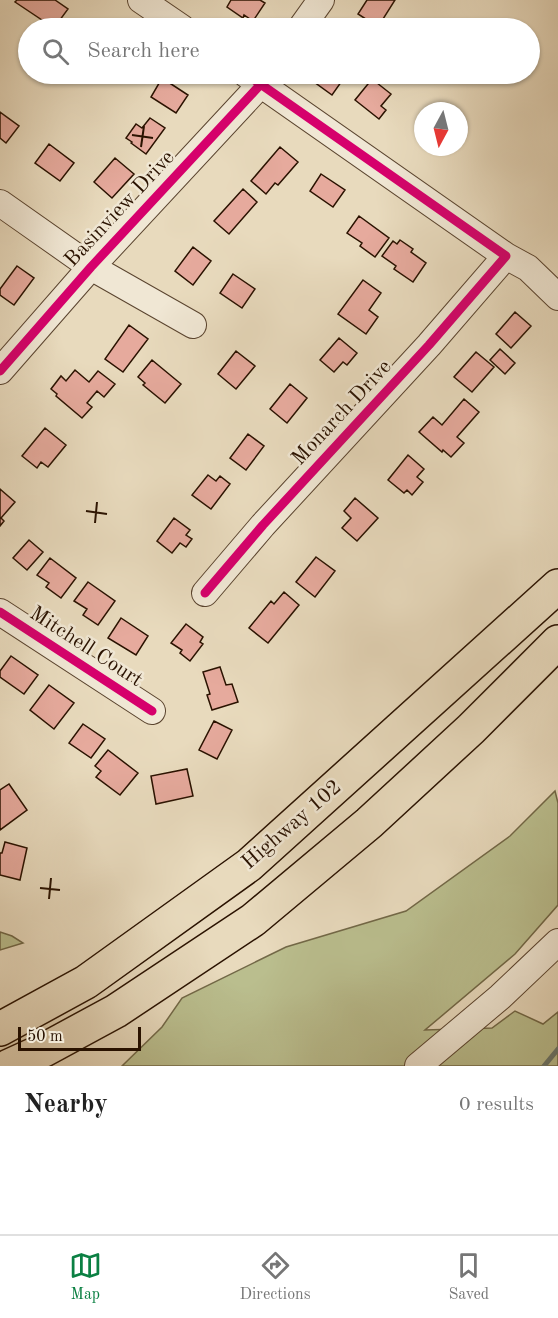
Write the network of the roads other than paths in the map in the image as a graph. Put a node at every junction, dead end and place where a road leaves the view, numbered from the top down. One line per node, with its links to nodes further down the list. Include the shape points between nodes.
1 (141, 0): 3 (street)
2 (321, 0): 4 (street)
3 (167, 18)
4 (308, 18)
5 (253, 84): 9 (street, Basinview Drive)
6 (269, 84): 8 (street)
7 (0, 203): 9 (street)
8 (506, 256): 10 (street, via 528,268); 14 (street, Monarch Drive)
9 (91, 267): 11 (street); 12 (street, Basinview Drive)
10 (558, 297)
11 (193, 325)
12 (0, 371)
13 (558, 586): 19 (highway, Highway 102, via 249,865 86,982)
14 (205, 593)
15 (0, 612): 17 (street, Mitchell Court)
16 (558, 642): 20 (highway, via 369,823 254,920 116,1011)
17 (152, 711)
18 (558, 942): 21 (street, via 500,998)
19 (0, 1029)
20 (9, 1066)
21 (418, 1066)

